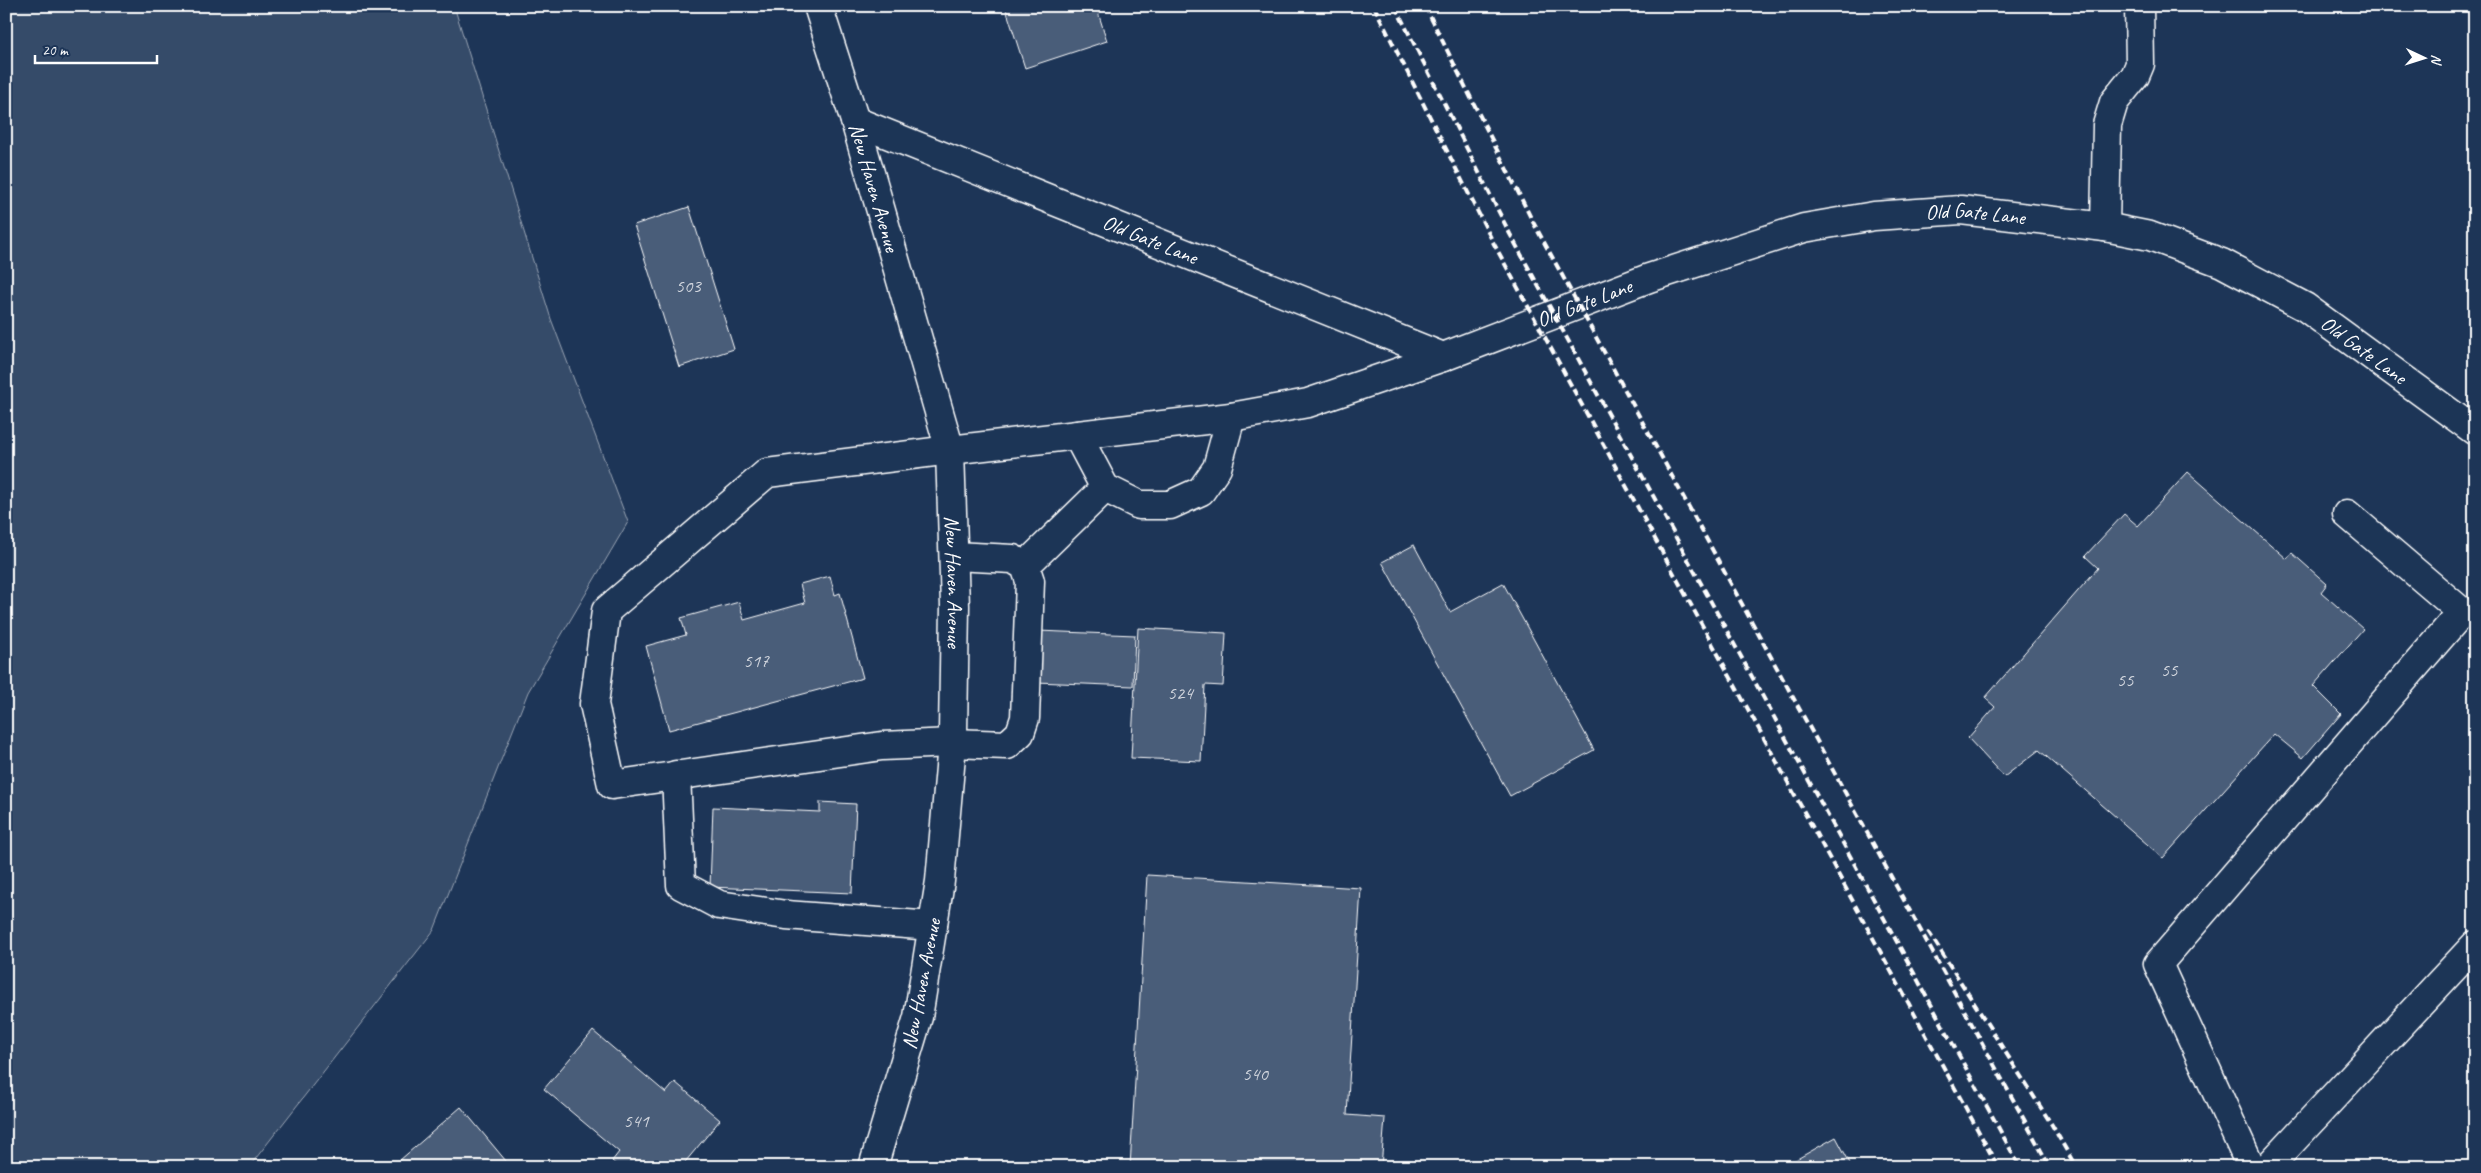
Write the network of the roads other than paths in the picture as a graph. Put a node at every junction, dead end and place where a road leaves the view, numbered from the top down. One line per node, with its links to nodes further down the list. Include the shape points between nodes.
1 (818, 6): 3 (main road, New Haven Avenue)
2 (2139, 6): 4 (main road, via 2140,64 2135,76 2114,102 2107,125)
3 (855, 121): 5 (main road, Old Gate Lane); 9 (main road, New Haven Avenue)
4 (2105, 227): 5 (main road, Old Gate Lane, via 1961,210 1874,216 1804,228 1649,278); 7 (main road, Old Gate Lane, via 2150,236 2222,264 2305,307)
5 (1443, 357): 6 (main road, Old Gate Lane, via 1308,403)
6 (1232, 417): 8 (main road, Old Gate Lane); 10 (main road, via 1217,468 1201,491 1170,505 1139,505)
7 (2475, 431)
8 (1077, 435): 9 (main road, Old Gate Lane); 10 (main road)
9 (950, 450): 12 (main road, New Haven Avenue); 16 (main road, Old Gate Lane, via 767,473 606,611 594,704 612,785)
10 (1105, 488): 13 (main road)
11 (2347, 514): 14 (main road)
12 (954, 556): 13 (main road, via 1013,560); 15 (main road, New Haven Avenue)
13 (1025, 566): 15 (main road, via 1030,581 1025,718 1020,733 1007,745)
14 (2471, 611): 20 (main road, via 2158,964)
15 (952, 744): 16 (main road, via 882,746); 17 (main road, New Haven Avenue)
16 (676, 775): 17 (main road, via 681,885 719,905 786,915)
17 (933, 926): 19 (main road, New Haven Avenue, via 918,1017)
18 (2475, 945): 21 (main road)
19 (874, 1167)
20 (2252, 1167)
21 (2268, 1167)

